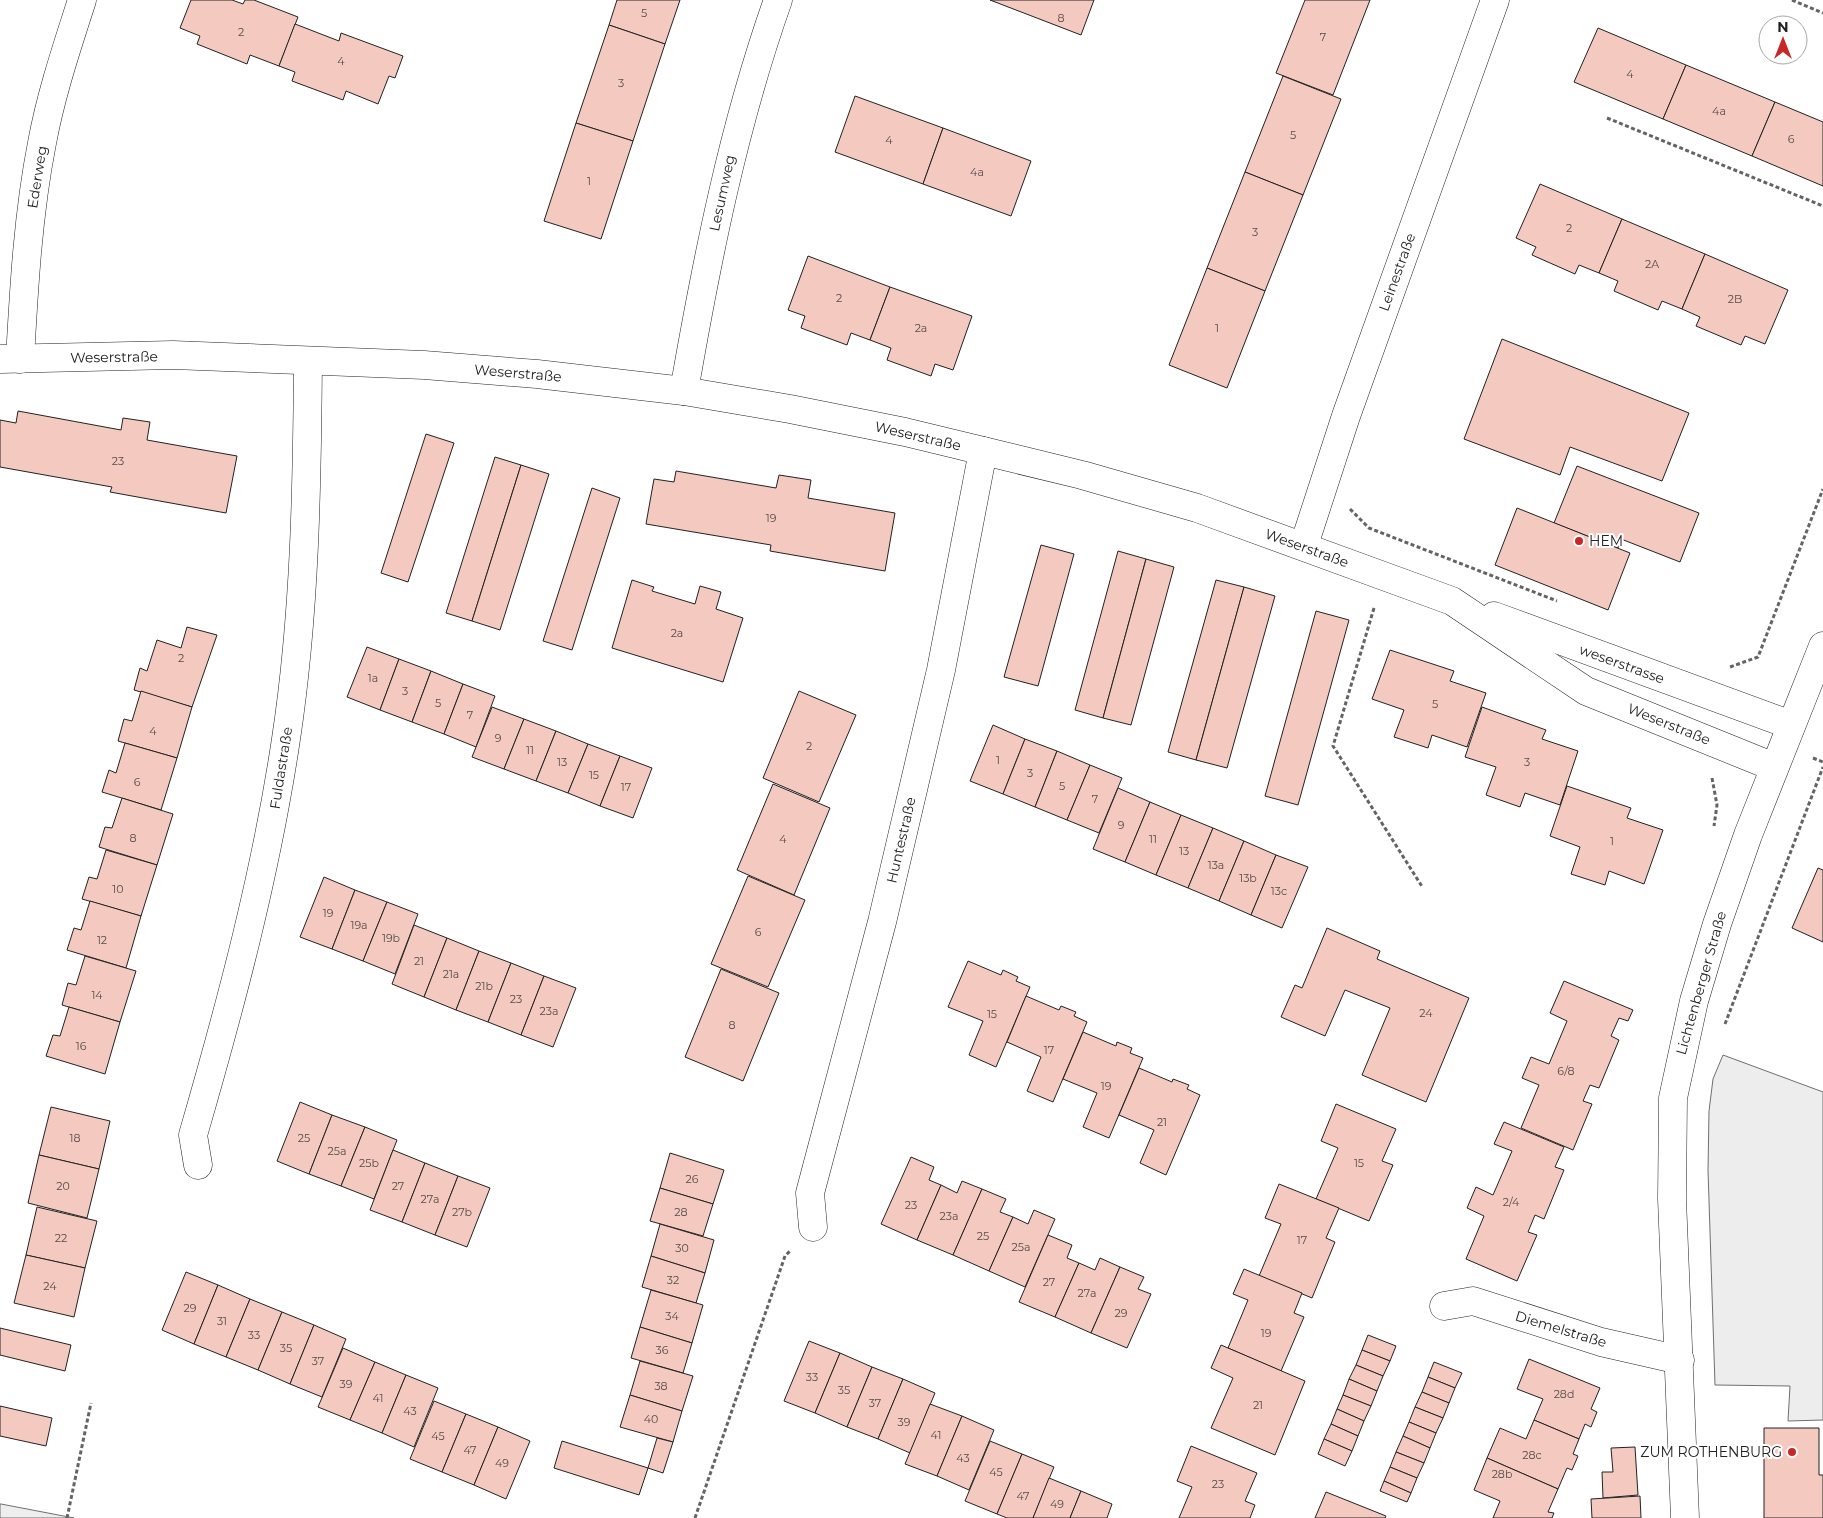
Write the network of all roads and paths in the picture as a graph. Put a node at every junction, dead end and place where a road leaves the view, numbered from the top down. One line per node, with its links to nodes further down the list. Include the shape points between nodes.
1 (82, 0): 8 (street, Ederweg, via 56,82 42,144)
2 (778, 0): 10 (street, Lesumweg, via 733,145)
3 (1495, 0): 13 (street, Leinestraße)
4 (1792, 0): 5 (path)
5 (1823, 13)
6 (1607, 118): 7 (path)
7 (1823, 206)
8 (10, 359): 9 (street, Weserstraße, via 173,355)
9 (308, 360): 10 (street, Weserstraße, via 537,374); 25 (street, Fuldastraße, via 307,512 286,737 248,936 193,1134)
10 (684, 392): 11 (street, Weserstraße, via 790,409)
11 (983, 451): 14 (street, Weserstraße, via 1082,474); 26 (street, Huntestraße, via 941,670 882,922 810,1193)
12 (1823, 489): 19 (path, via 1758,657)
13 (1319, 500): 14 (street, Leinestraße); 17 (path, via 1352,510 1369,528)
14 (1304, 545): 15 (street, Weserstraße)
15 (1383, 576): 16 (street, Weserstraße); 23 (path, via 1333,746)
16 (1452, 601): 20 (street, weserstrasse); 21 (street, Weserstraße, via 1586,691)
17 (1559, 602)
18 (1823, 646): 20 (street, Lichtenberger Straße)
19 (1728, 668)
20 (1791, 725): 21 (street, Lichtenberger Straße)
21 (1774, 767): 28 (street, Lichtenberger Straße, via 1709,949 1673,1098 1672,1199)
22 (1823, 767): 24 (path)
23 (1423, 888)
24 (1725, 1025)
25 (198, 1165)
26 (813, 1227): 31 (path, via 785,1256)
27 (1444, 1306): 28 (street, Diemelstraße, via 1473,1301 1601,1342)
28 (1680, 1360): 32 (street, Lichtenberger Straße)
29 (91, 1403): 30 (path)
30 (67, 1518)
31 (695, 1518)
32 (1685, 1518)

